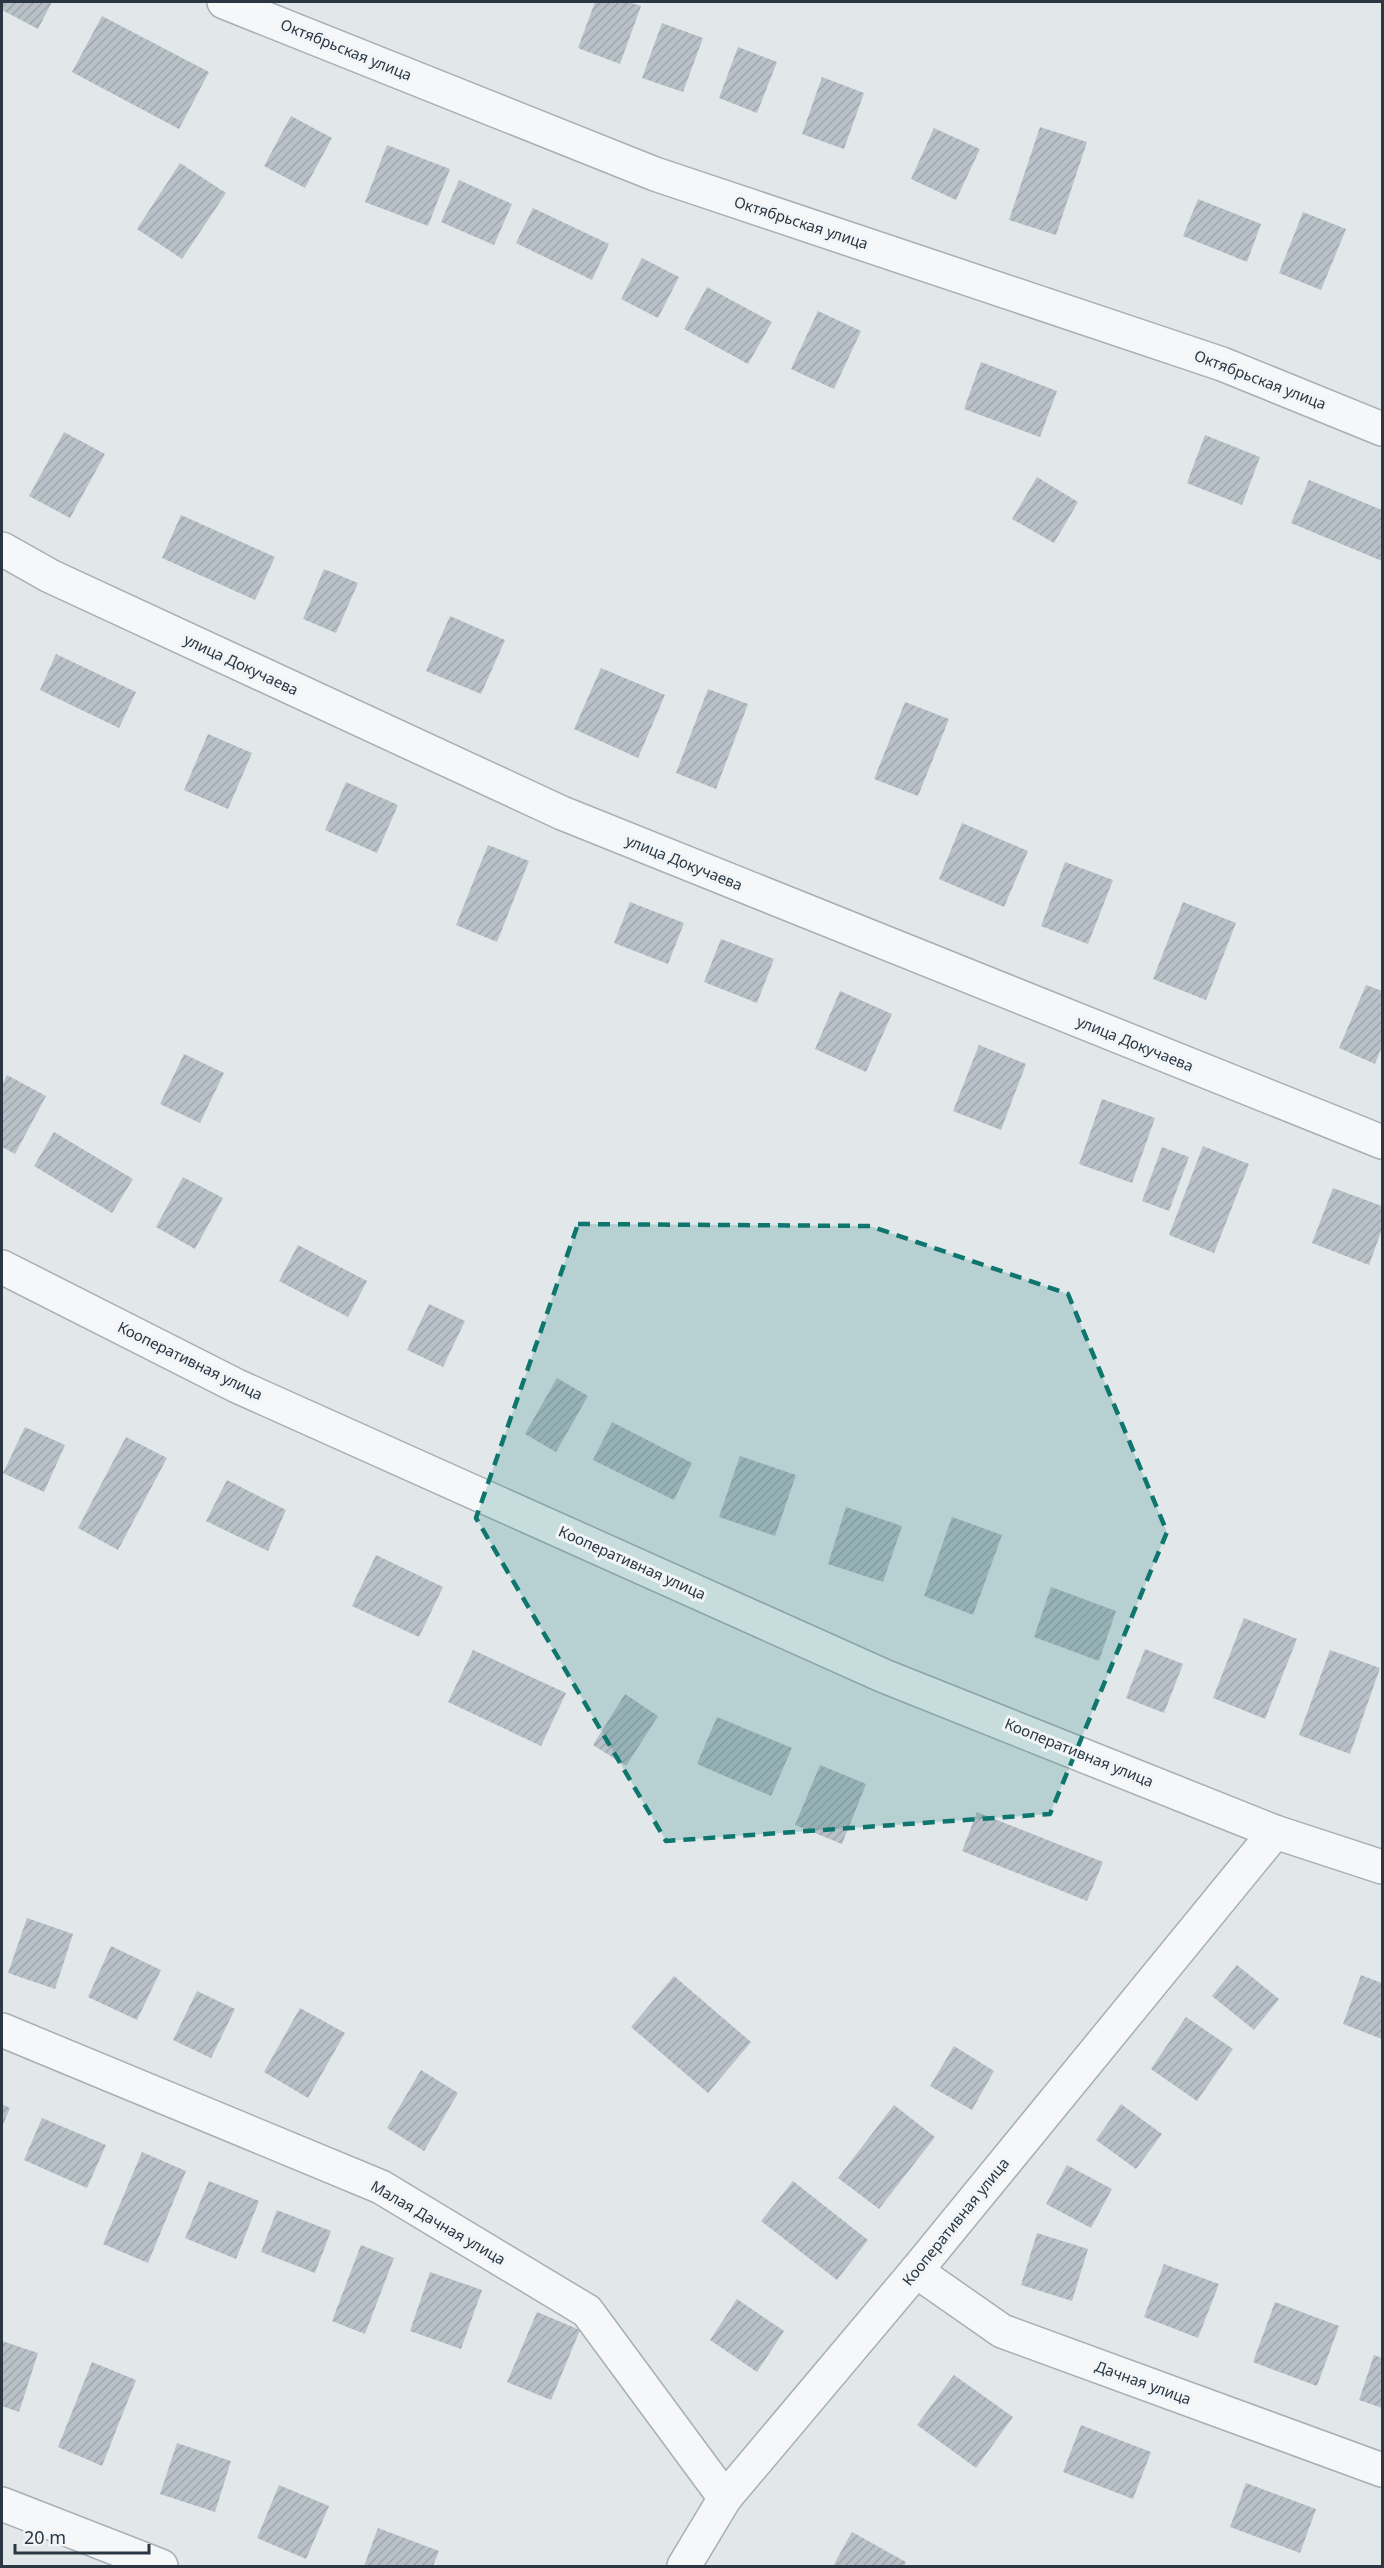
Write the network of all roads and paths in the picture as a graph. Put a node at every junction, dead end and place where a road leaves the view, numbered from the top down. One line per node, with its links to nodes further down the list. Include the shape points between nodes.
1 (224, 2): 2 (street, Октябрьская улица, via 656,174 1222,364)
2 (1383, 429)
3 (2, 549): 4 (street, улица Докучаева, via 50,576 562,813)
4 (1383, 1142)
5 (2, 1267): 6 (street, Кооперативная улица, via 237,1386 884,1676)
6 (1275, 1832): 7 (street, Кооперативная улица); 9 (street, Кооперативная улица)
7 (1383, 1868)
8 (2, 2030): 11 (street, Малая Дачная улица, via 381,2187 587,2311)
9 (916, 2271): 10 (street, Дачная улица, via 1002,2331); 11 (street, Кооперативная улица)
10 (1383, 2470)
11 (724, 2498): 14 (street, Кооперативная улица)
12 (2, 2504): 13 (street)
13 (161, 2566)
14 (684, 2566)

